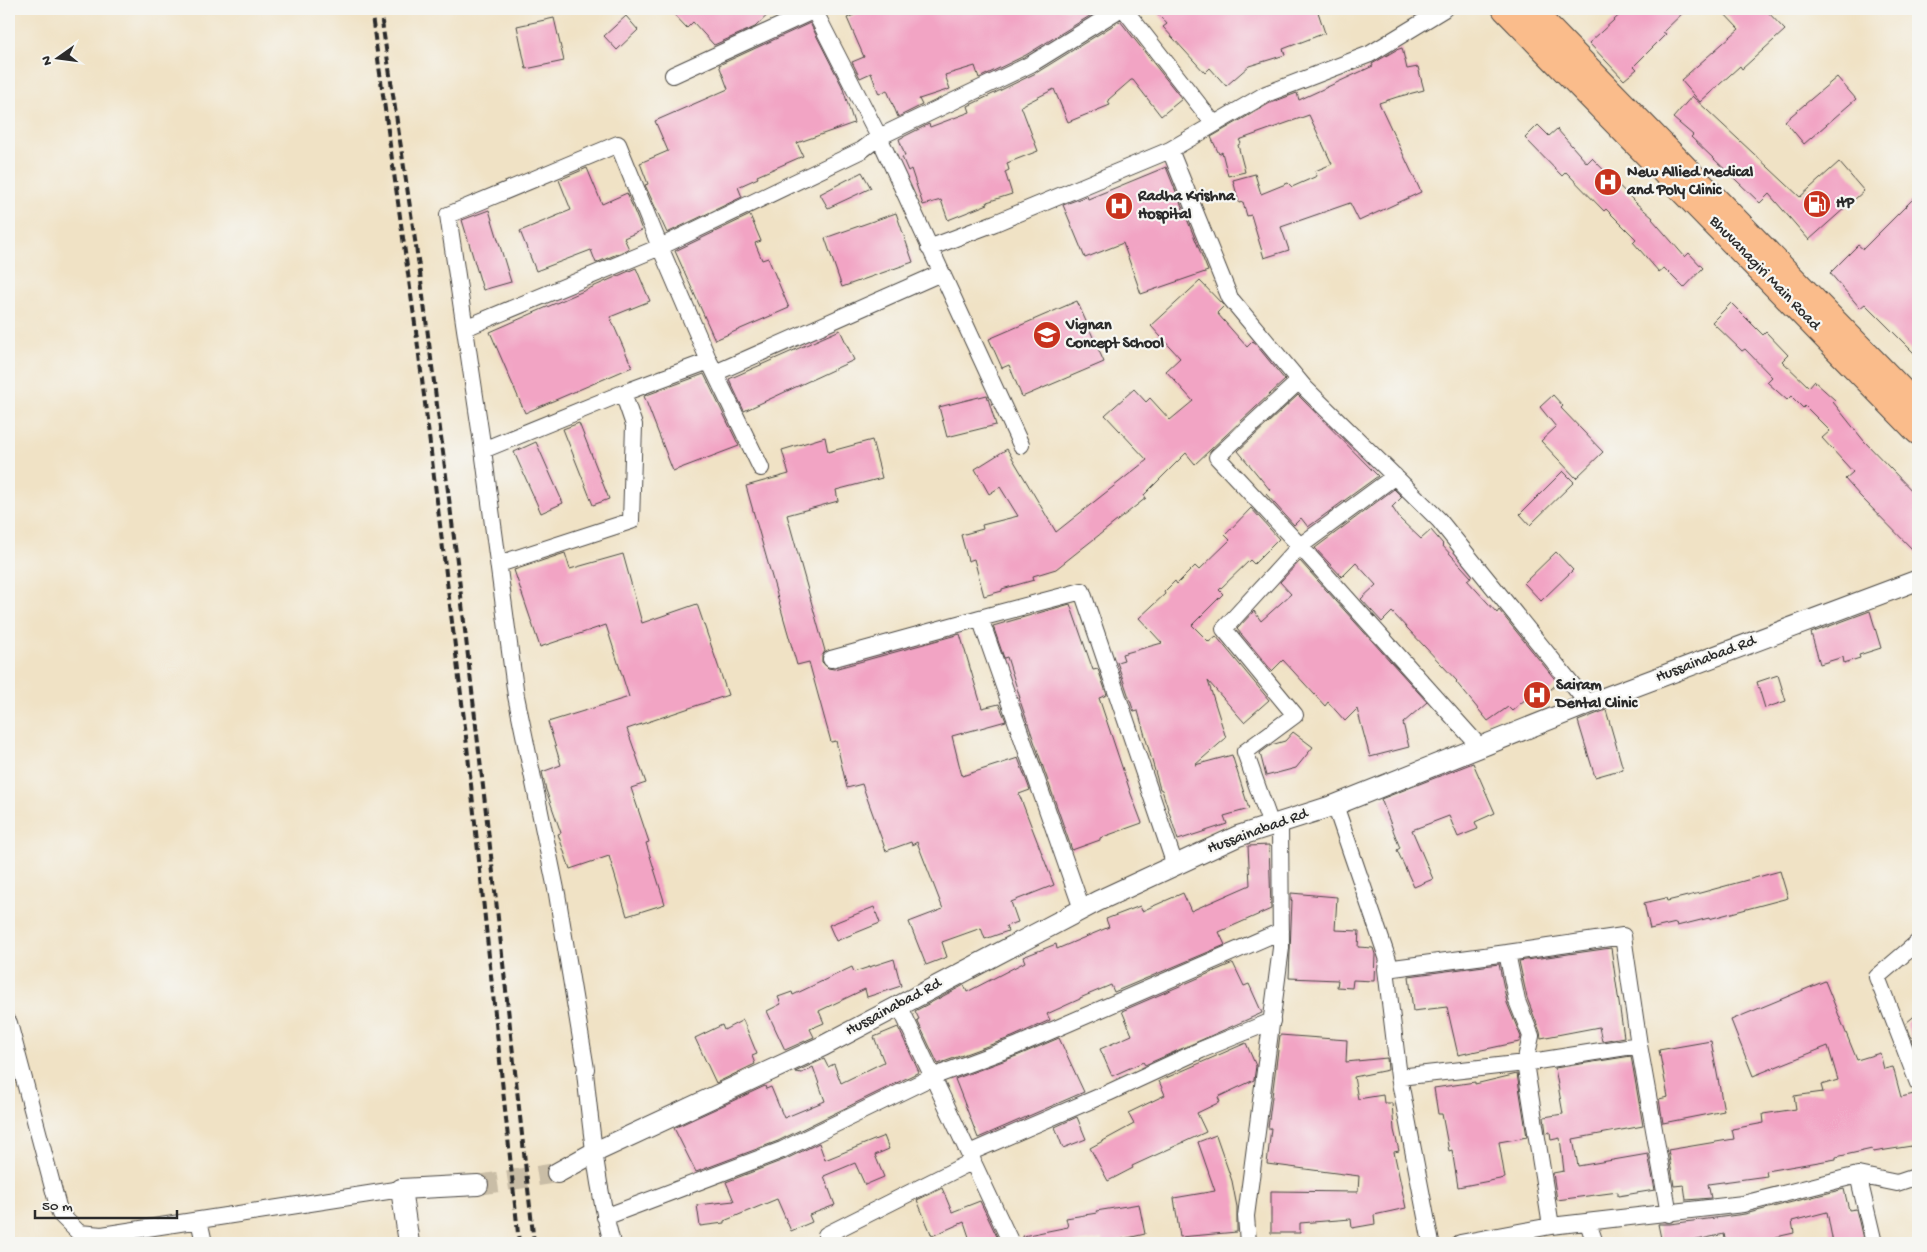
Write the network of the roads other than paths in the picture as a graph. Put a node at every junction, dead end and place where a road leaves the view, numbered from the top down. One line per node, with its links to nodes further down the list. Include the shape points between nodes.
1 (814, 9): 6 (street); 8 (street)
2 (1122, 9): 7 (street); 8 (street, via 1031,64)
3 (1444, 9): 7 (street, via 1370,54 1266,94)
4 (1505, 9): 18 (main road, Bhuvanagiri Main Road)
5 (1530, 9): 17 (main road, Bhuvanagiri Main Road)
6 (673, 75)
7 (1214, 124): 9 (street)
8 (879, 137): 10 (street, via 862,150); 11 (street)
9 (1170, 150): 11 (street, via 995,224); 15 (street, via 1230,298)
10 (660, 247): 13 (street); 13 (street, via 618,144 448,215); 14 (street)
11 (929, 248): 12 (street)
12 (941, 273): 14 (street); 19 (street)
13 (465, 328): 20 (street)
14 (712, 367): 16 (street); 21 (street)
15 (1299, 381): 22 (street); 23 (street, via 1217,456)
16 (623, 393): 20 (street); 24 (street, via 634,425 631,522)
17 (1918, 407)
18 (1918, 432)
19 (1021, 445)
20 (483, 450): 24 (street)
21 (761, 468)
22 (1395, 476): 23 (street); 28 (street, via 1439,520)
23 (1300, 546): 29 (street); 31 (street, via 1224,629 1295,715 1245,752)
24 (499, 564): 46 (street, via 516,696 557,894 586,1069)
25 (1918, 580): 28 (street, Hussainabad Rd)
26 (980, 618): 27 (street); 32 (street, via 1082,591); 33 (street)
27 (831, 659)
28 (1588, 704): 29 (street, Hussainabad Rd)
29 (1480, 747): 30 (street, Hussainabad Rd)
30 (1335, 805): 31 (street, Hussainabad Rd); 37 (street, via 1388,960)
31 (1276, 824): 32 (street, Hussainabad Rd, via 1238,836); 34 (street)
32 (1175, 865): 33 (street, Hussainabad Rd)
33 (1082, 909): 38 (street, Hussainabad Rd)
34 (1281, 931): 39 (street); 43 (street, via 1016,1046)
35 (1918, 942): 45 (street, via 1876,977)
36 (1507, 953): 37 (street); 41 (street, via 1623,936); 42 (street, via 1517,1002 1531,1036)
37 (1386, 969): 44 (street)
38 (899, 1005): 43 (street); 46 (street, Hussainabad Rd, via 823,1046)
39 (1272, 1021): 47 (street, via 1201,1050); 63 (street, via 1246,1216)
40 (9, 1023): 55 (street, via 60,1214 79,1233 102,1235)
41 (1640, 1045): 42 (street); 53 (street)
42 (1525, 1063): 44 (street); 57 (street)
43 (932, 1077): 47 (street); 54 (street, via 782,1150)
44 (1399, 1077): 64 (street)
45 (1918, 1083)
46 (595, 1152): 48 (street, Hussainabad Rd); 54 (street)
47 (970, 1157): 58 (street); 62 (street)
48 (557, 1173)
49 (1858, 1176): 50 (street, via 1897,1183); 53 (street, via 1743,1204); 67 (street)
50 (1918, 1176)
51 (478, 1185): 52 (street)
52 (401, 1189): 55 (street); 60 (street)
53 (1668, 1214): 56 (street)
54 (605, 1217): 61 (street)
55 (198, 1220): 59 (street)
56 (1588, 1223): 57 (street); 66 (street)
57 (1551, 1226): 65 (street)
58 (826, 1235)
59 (204, 1243)
60 (409, 1243)
61 (612, 1243)
62 (1011, 1243)
63 (1248, 1243)
64 (1431, 1243)
65 (1460, 1243)
66 (1595, 1243)
67 (1874, 1243)

